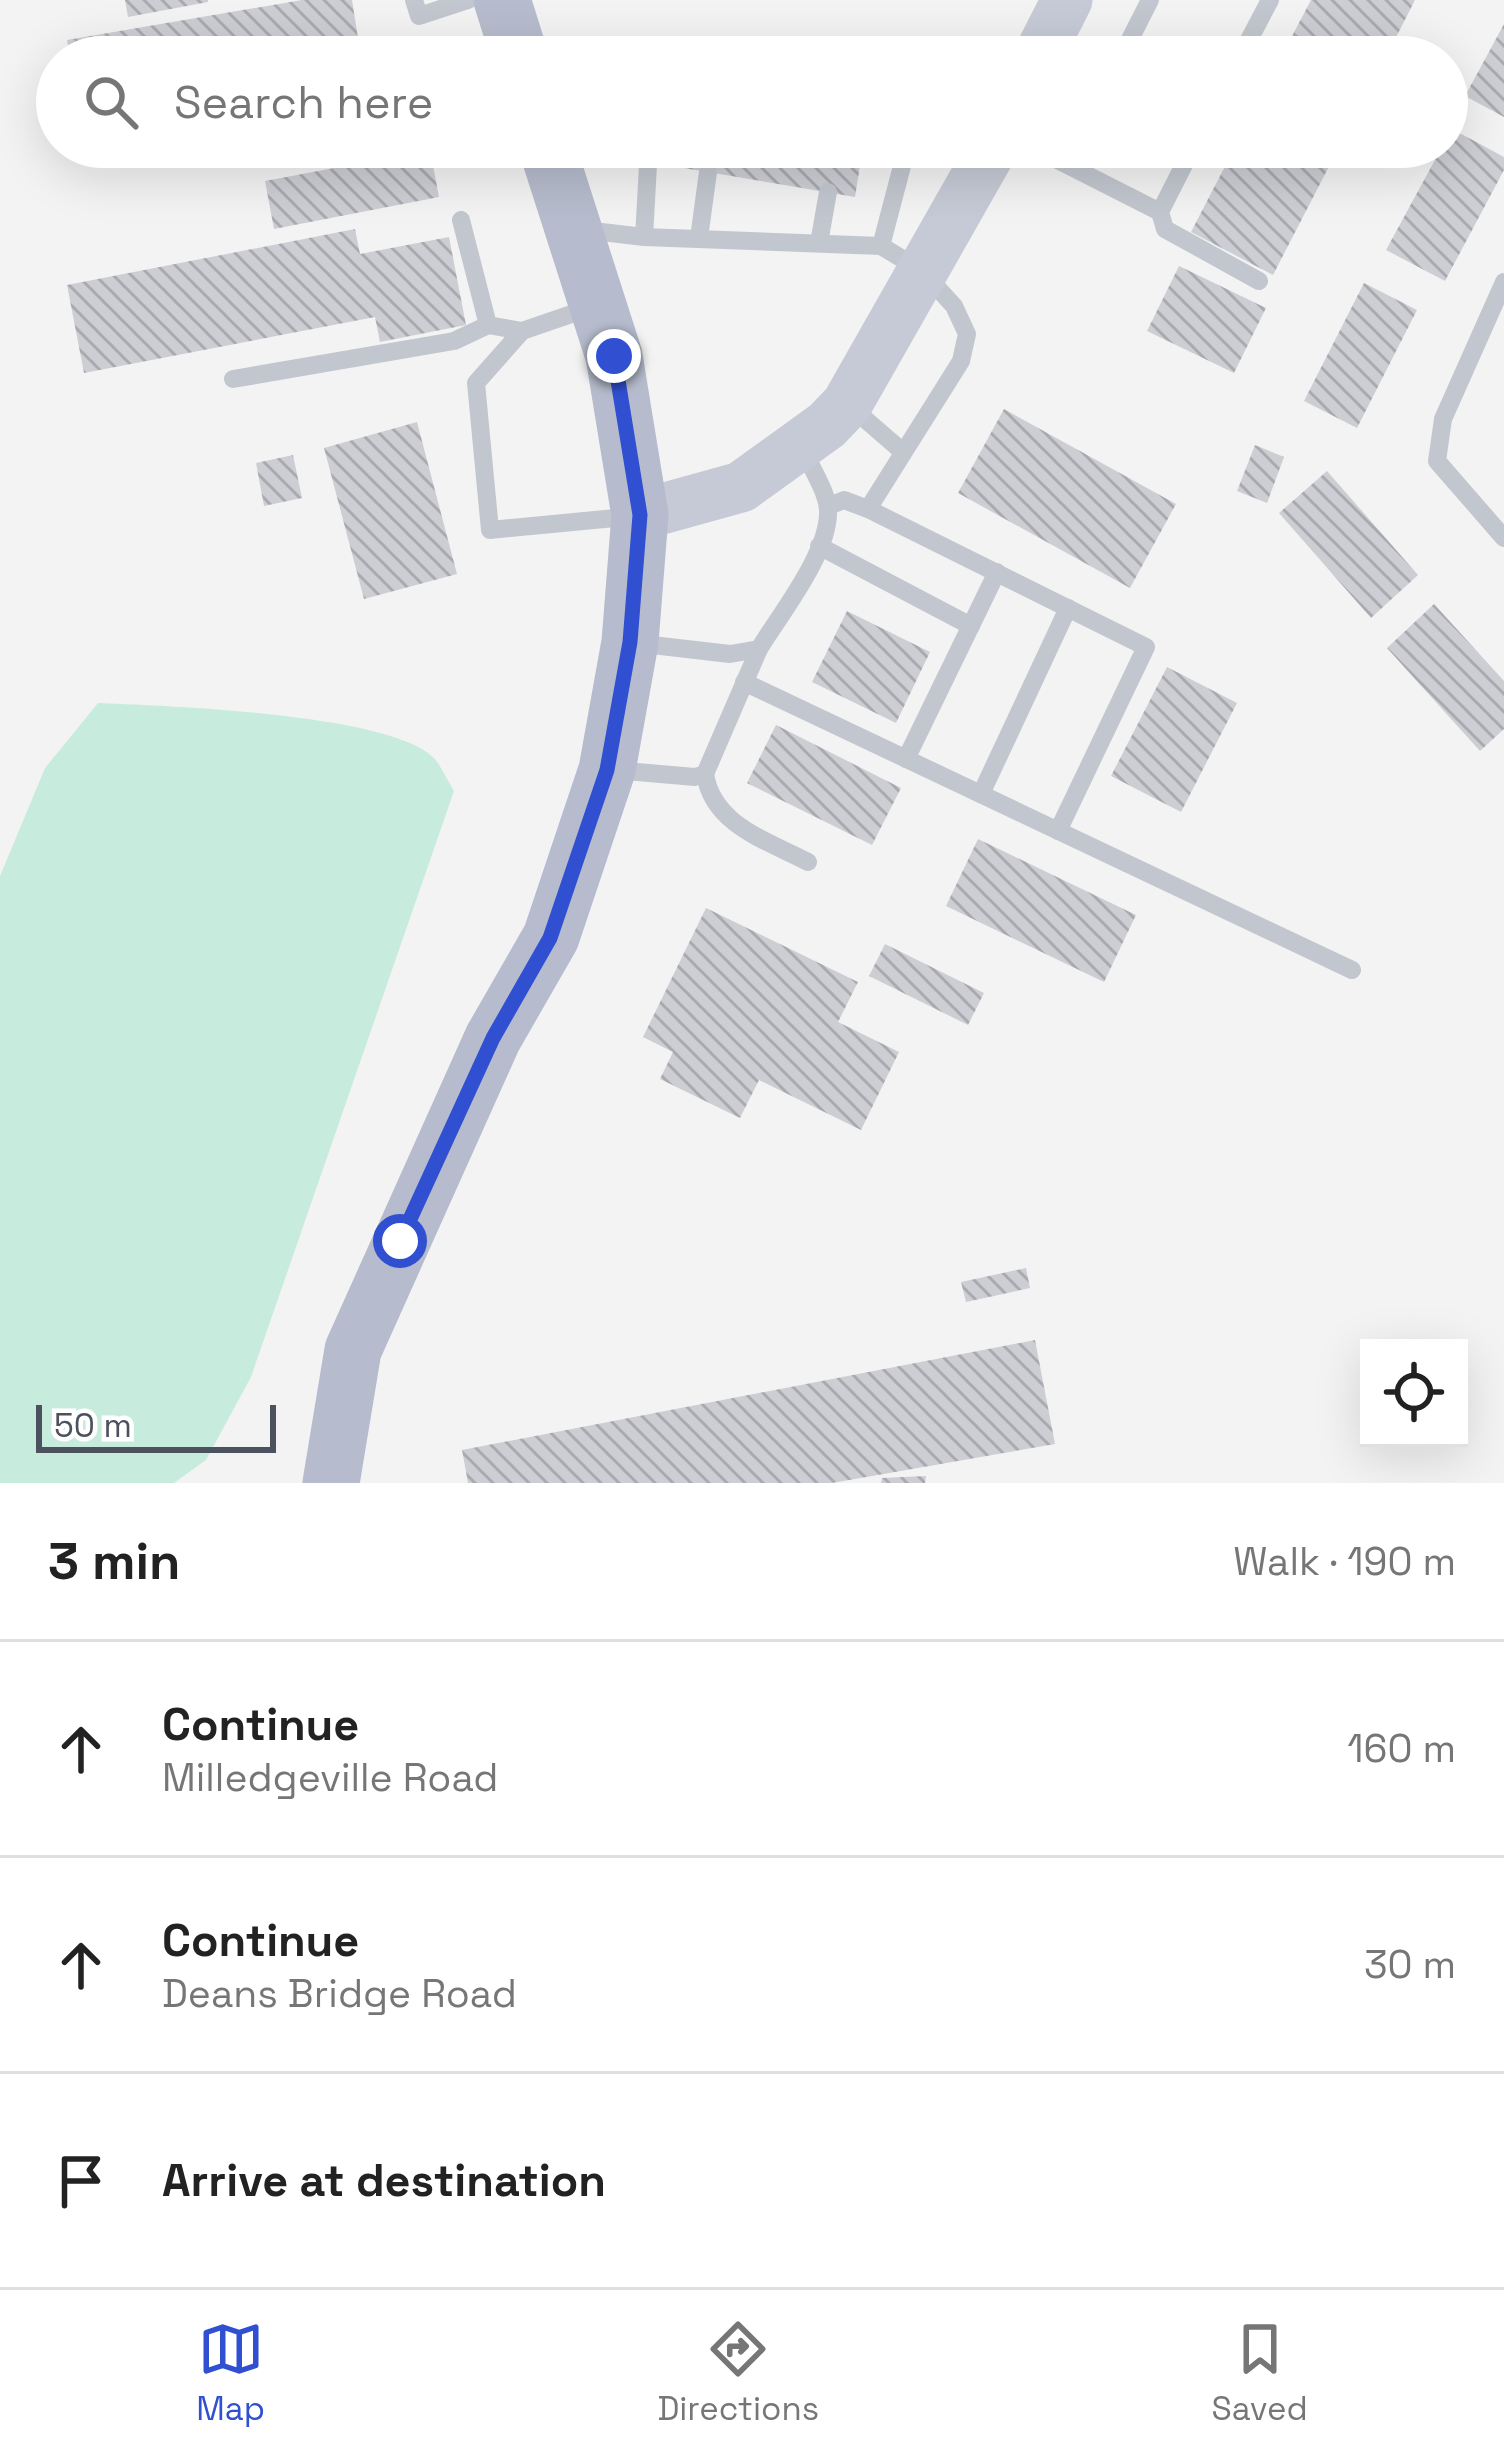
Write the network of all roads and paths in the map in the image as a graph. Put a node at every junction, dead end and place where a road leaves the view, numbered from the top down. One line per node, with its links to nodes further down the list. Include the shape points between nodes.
1 (414, 0): 2 (lane, via 419,16)
2 (468, 0)
3 (502, 0): 7 (main road)
4 (1067, 0): 8 (street)
5 (1150, 0): 9 (lane)
6 (1270, 0): 10 (lane)
7 (513, 36)
8 (1049, 36)
9 (1132, 36)
10 (1251, 36)
11 (554, 168): 21 (main road)
12 (648, 168): 22 (lane)
13 (906, 168): 25 (lane)
14 (978, 168): 25 (street)
15 (1091, 168): 19 (lane)
16 (1182, 168): 19 (lane)
17 (708, 172): 23 (lane)
18 (828, 192): 24 (lane)
19 (1160, 212): 26 (lane, via 1165,229)
20 (461, 220): 29 (lane)
21 (573, 229): 22 (lane); 28 (main road)
22 (644, 237): 23 (lane)
23 (699, 238): 24 (lane)
24 (819, 243): 25 (lane)
25 (901, 258): 32 (street); 34 (lane, via 954,306 967,334 961,361)
26 (1259, 281)
27 (1504, 283): 38 (lane, via 1443,419 1437,461)
28 (598, 305): 30 (lane); 37 (main road)
29 (488, 325): 30 (lane); 31 (lane, via 454,340)
30 (522, 331): 37 (lane, via 476,383 490,530)
31 (233, 379)
32 (848, 404): 33 (street); 34 (lane)
33 (801, 445): 35 (lane); 37 (street, via 741,487)
34 (903, 452): 36 (lane)
35 (829, 506): 36 (lane, via 844,500); 39 (lane)
36 (868, 508): 40 (lane)
37 (640, 515): 43 (main road)
38 (1504, 538)
39 (820, 546): 42 (lane); 44 (lane)
40 (997, 572): 41 (lane); 42 (lane)
41 (1068, 608): 49 (lane); 50 (lane, via 1145,646)
42 (970, 626): 46 (lane)
43 (630, 642): 44 (lane, via 730,654); 47 (main road)
44 (759, 649): 45 (lane)
45 (744, 682): 46 (lane); 48 (lane)
46 (906, 759): 49 (lane)
47 (607, 770): 48 (lane); 53 (main road, via 550,938 493,1038 353,1350)
48 (705, 774): 51 (lane, via 708,796 728,820)
49 (981, 794): 50 (lane)
50 (1058, 831): 52 (lane)
51 (808, 862)
52 (1352, 970)
53 (331, 1483)

